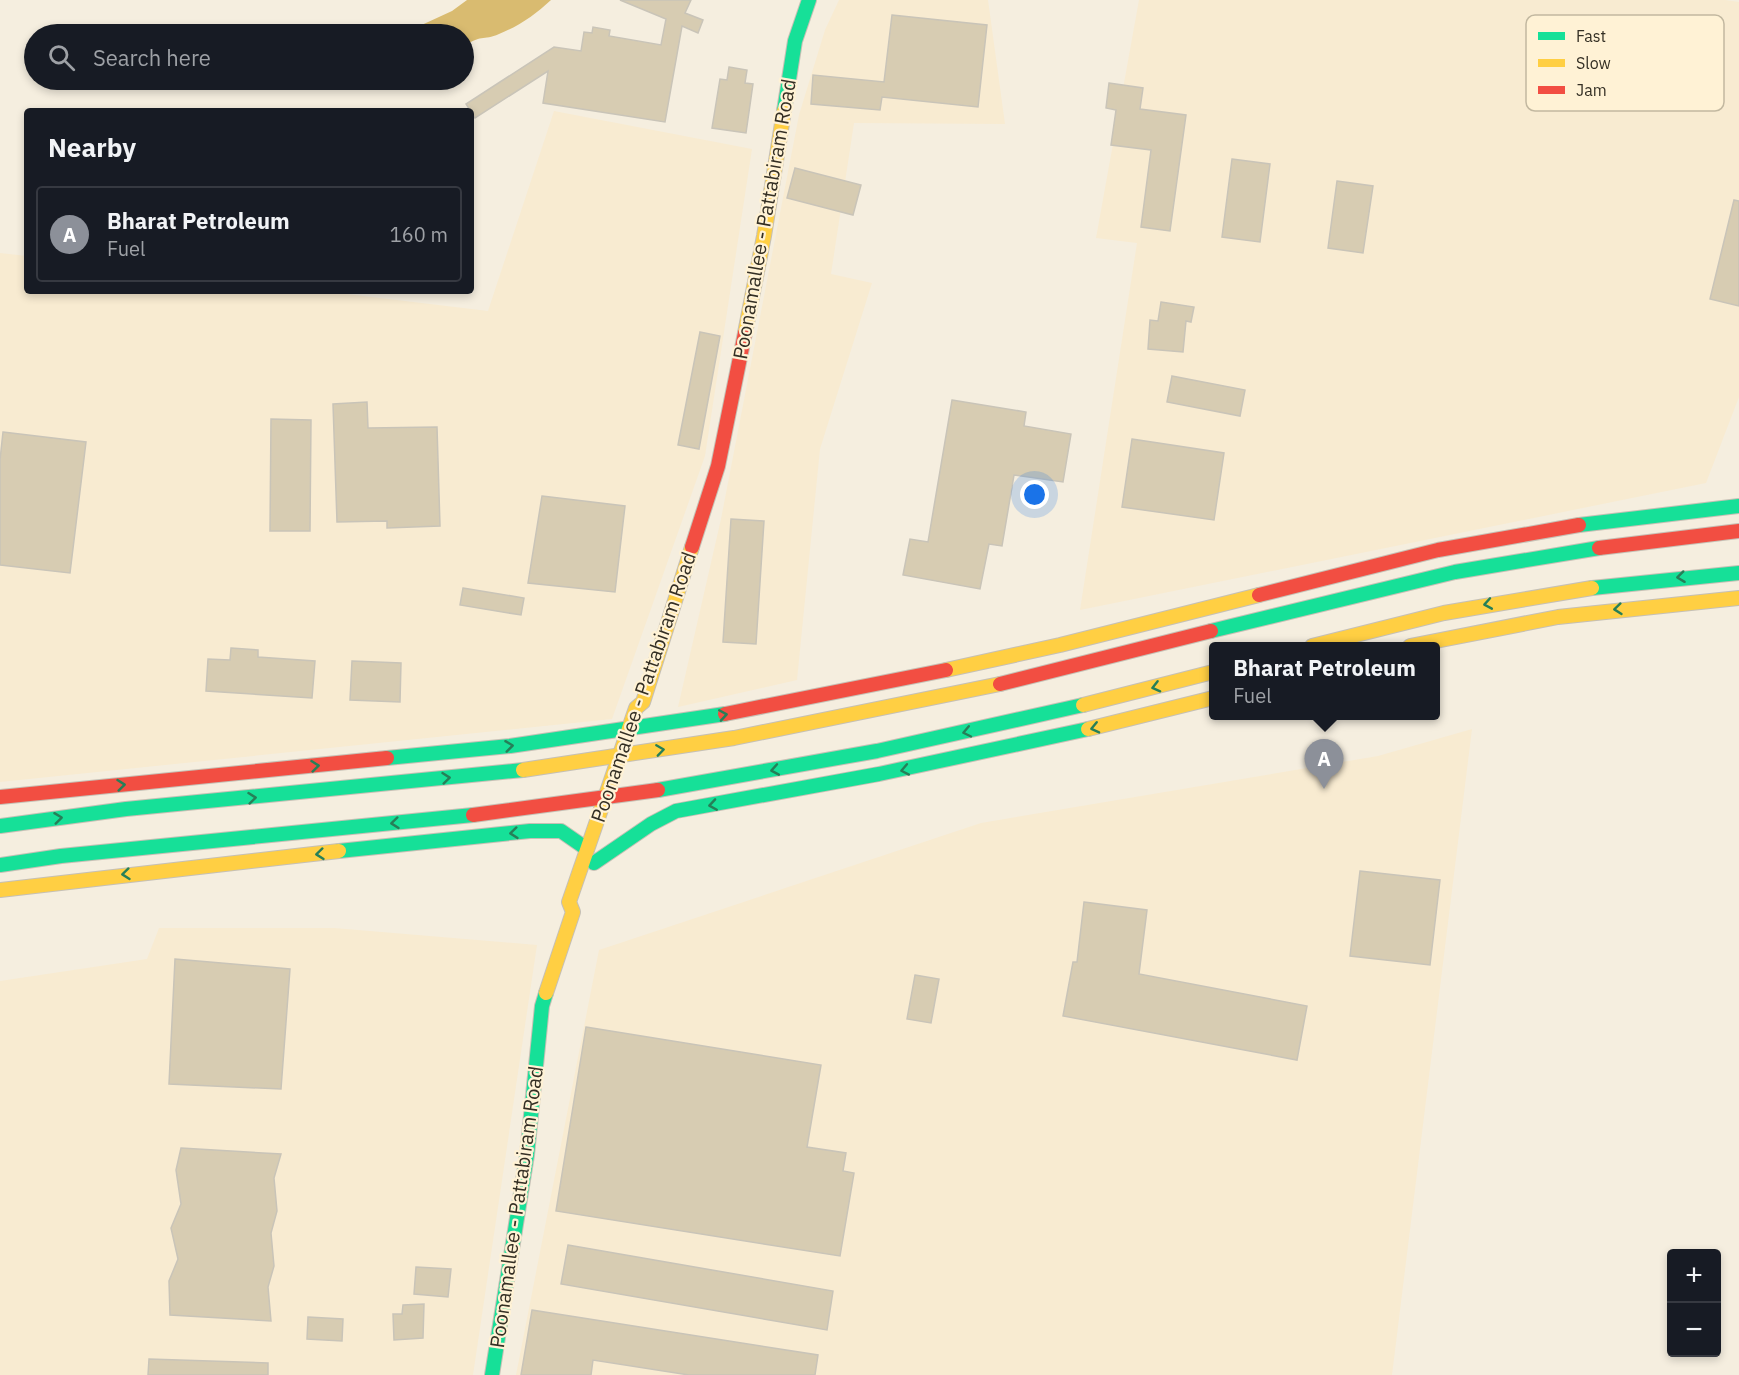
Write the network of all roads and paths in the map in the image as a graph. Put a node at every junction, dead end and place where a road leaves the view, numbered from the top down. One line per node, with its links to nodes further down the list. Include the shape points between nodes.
1 (809, 0): 10 (main road, Poonamallee - Pattabiram Road, via 795,40 764,236 718,466 643,702 645,711)
2 (1739, 506): 10 (main road, one-way to 2, via 747,711 970,666 1438,550 1598,522)
3 (1739, 531): 11 (main road, one-way to 3, via 918,703 1465,570 1604,546)
4 (1739, 573): 6 (main road, one-way to 6, via 1596,587 1491,604)
5 (1739, 598): 7 (main road, one-way to 7, via 1558,617)
6 (1328, 642)
7 (1430, 642)
8 (1209, 673): 12 (main road, one-way to 12, via 919,742 791,768)
9 (1209, 699): 18 (main road, one-way to 18, via 926,766 675,811)
10 (635, 729): 11 (main road, Poonamallee - Pattabiram Road); 13 (main road, one-way to 10, via 510,746)
11 (627, 755): 12 (main road, Poonamallee - Pattabiram Road); 15 (main road, one-way to 11, via 504,772)
12 (611, 797): 14 (main road); 17 (main road, Poonamallee - Pattabiram Road); 18 (main road)
13 (0, 798)
14 (538, 807): 16 (main road); 19 (main road, one-way to 19)
15 (0, 826)
16 (561, 831): 17 (main road); 20 (main road, one-way to 20, via 530,831)
17 (587, 849): 21 (main road, Poonamallee - Pattabiram Road, via 569,902)
18 (594, 863): 21 (main road, via 581,904)
19 (0, 865)
20 (0, 890)
21 (573, 912): 22 (main road, Poonamallee - Pattabiram Road, via 542,1006 527,1155)
22 (492, 1375)

